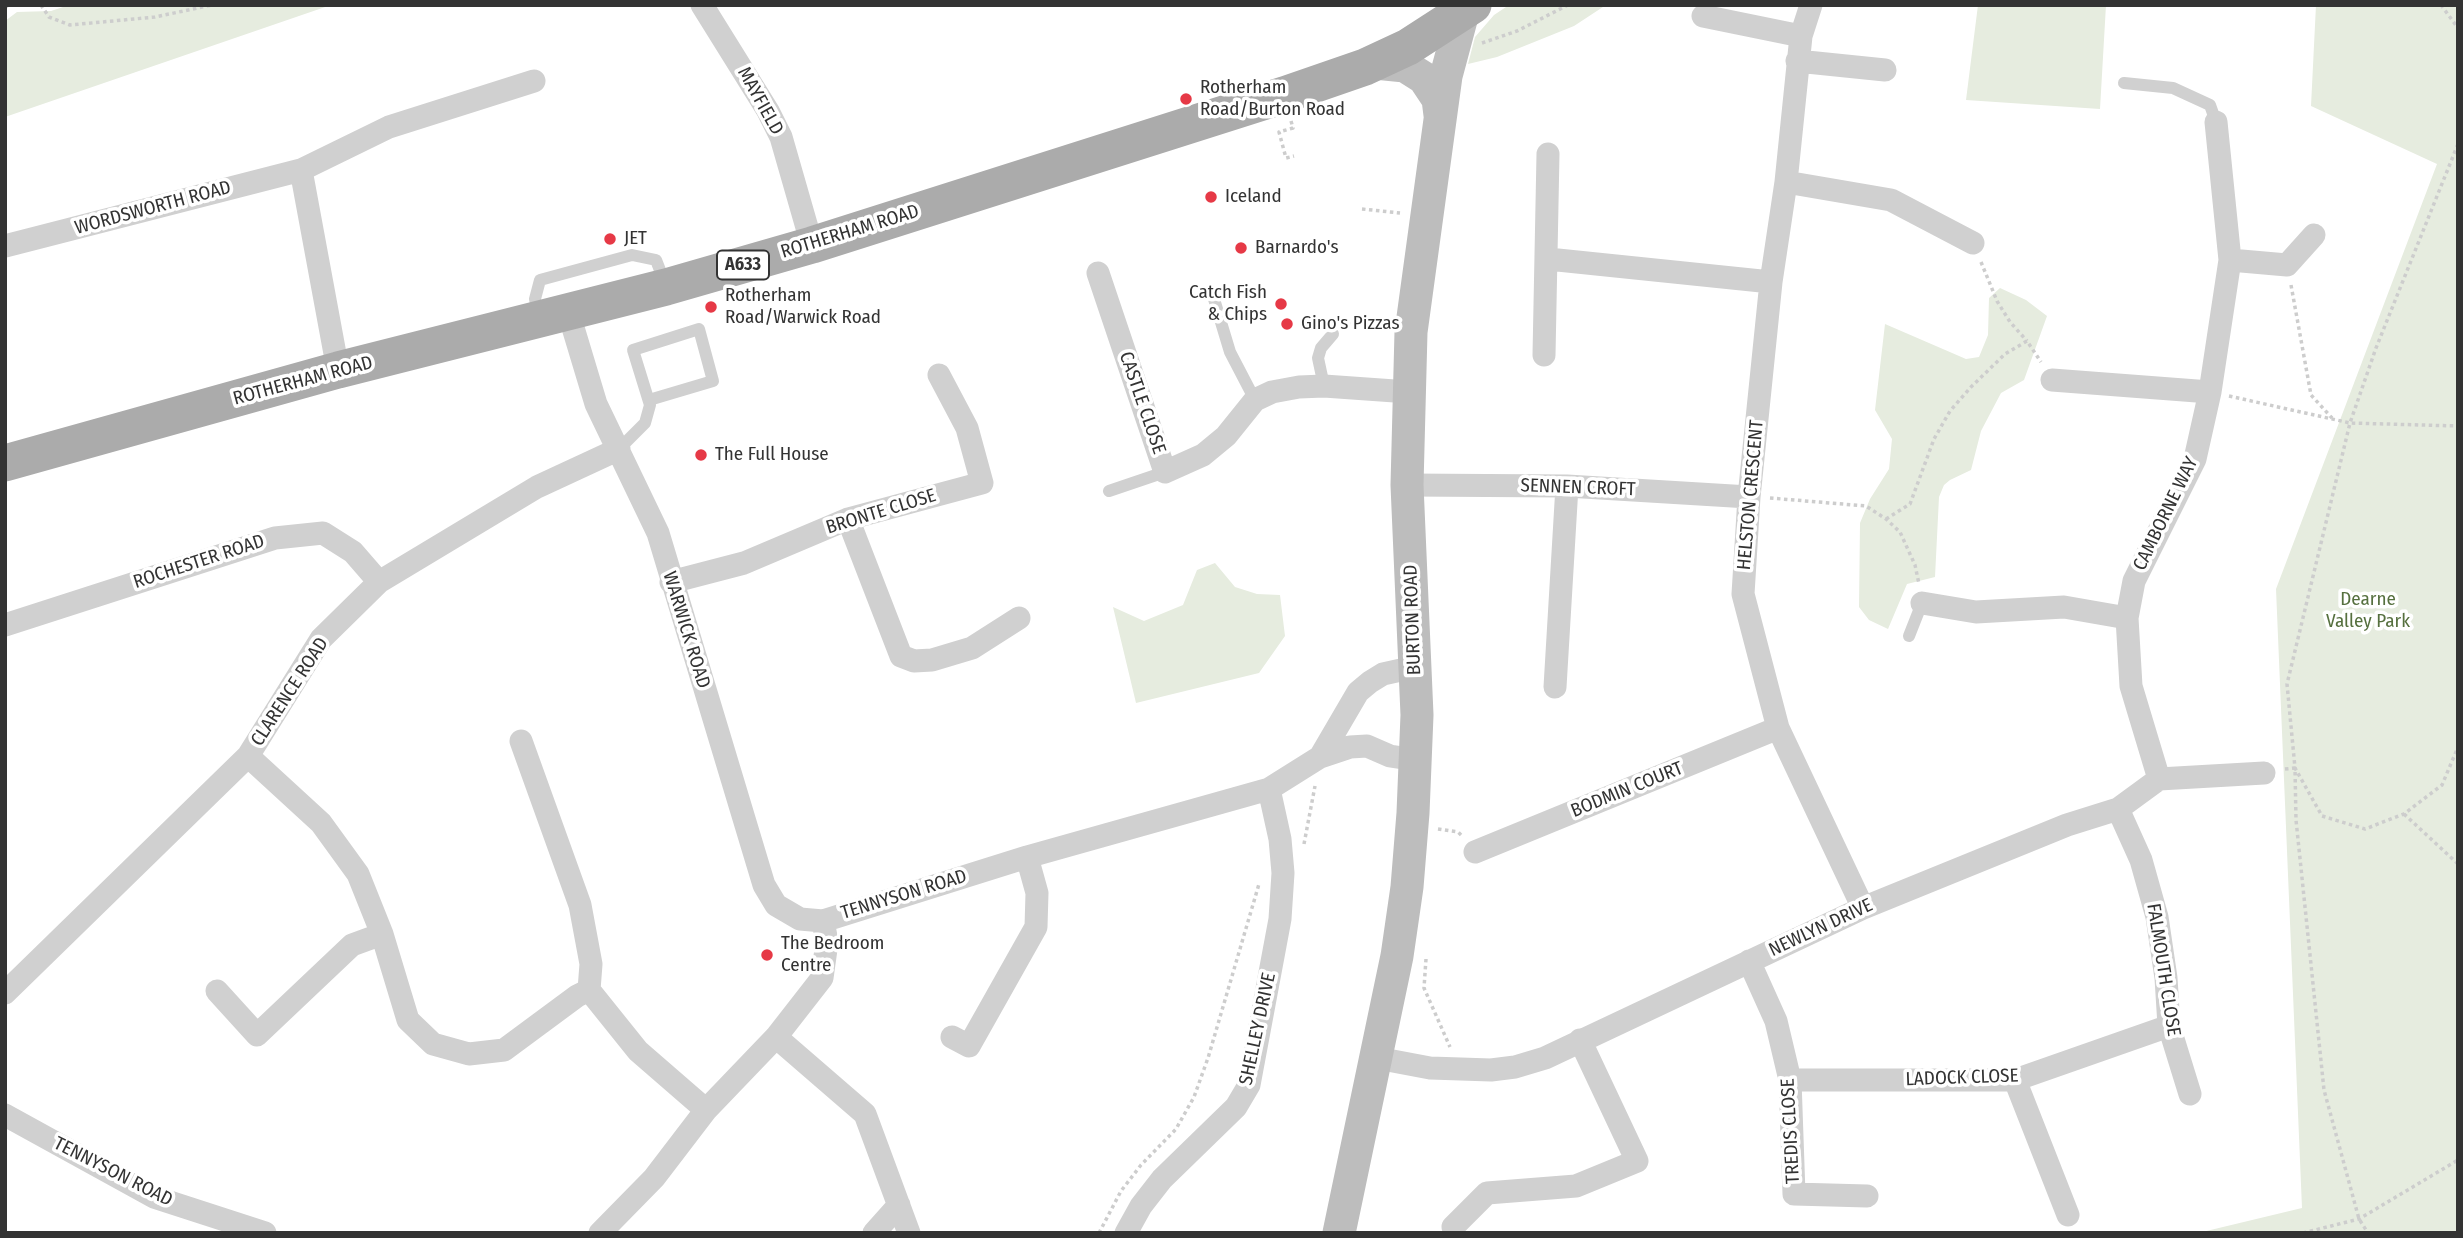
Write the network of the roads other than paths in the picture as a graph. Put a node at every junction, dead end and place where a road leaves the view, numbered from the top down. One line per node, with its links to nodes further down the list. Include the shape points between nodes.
1 (702, 5): 18 (street, MAYFIELD, via 781,136)
2 (1811, 5): 5 (street, HELSTON CRESCENT)
3 (1466, 8): 7 (main road, ROTHERHAM ROAD / A633); 11 (street, BURTON ROAD, via 1450,55)
4 (1703, 16): 5 (street)
5 (1801, 36): 6 (street, HELSTON CRESCENT)
6 (1797, 61): 8 (street); 15 (street, HELSTON CRESCENT)
7 (1375, 63): 11 (street, via 1405,66 1424,78 1438,99); 18 (main road, ROTHERHAM ROAD / A633)
8 (1885, 70)
9 (534, 81): 14 (street, WORDSWORTH ROAD, via 389,127)
10 (2124, 83): 12 (lane, via 2173,88 2210,105)
11 (1440, 115): 32 (street, BURTON ROAD, via 1411,332)
12 (2216, 122): 21 (street, CAMBORNE WAY)
13 (1548, 154): 20 (street)
14 (301, 170): 19 (street, WORDSWORTH ROAD); 28 (street)
15 (1786, 183): 17 (street, via 1891,200); 23 (street, HELSTON CRESCENT)
16 (2314, 235): 21 (street, via 2287,265)
17 (1973, 243)
18 (812, 245): 25 (main road, ROTHERHAM ROAD / A633)
19 (5, 246)
20 (1548, 259): 23 (street); 27 (street)
21 (2230, 260): 33 (street, CAMBORNE WAY)
22 (1098, 273): 38 (street, CASTLE CLOSE)
23 (1771, 282): 42 (street, HELSTON CRESCENT)
24 (1214, 299): 35 (lane, via 1230,352)
25 (553, 315): 28 (main road, ROTHERHAM ROAD / A633); 36 (street, WARWICK ROAD)
26 (1336, 329): 31 (lane, via 1318,358)
27 (1544, 355)
28 (338, 370): 37 (main road, ROTHERHAM ROAD / A633)
29 (939, 375): 43 (street, BRONTE CLOSE, via 967,428 982,483)
30 (2052, 380): 33 (street)
31 (1324, 386): 32 (street); 35 (street, via 1272,392)
32 (1409, 392): 39 (street, BURTON ROAD)
33 (2210, 392): 48 (street, CAMBORNE WAY, via 2195,459 2134,581)
34 (649, 400): 34 (lane, via 633,350 699,329 713,381); 36 (lane, via 645,423)
35 (1255, 400): 38 (street, CASTLE CLOSE, via 1203,456)
36 (619, 449): 44 (street, CLARENCE ROAD, via 537,487); 45 (street, WARWICK ROAD, via 658,533)
37 (5, 463)
38 (1165, 472): 41 (lane)
39 (1407, 485): 40 (street, SENNEN CROFT); 51 (street, BURTON ROAD)
40 (1567, 486): 42 (street, SENNEN CROFT); 52 (street)
41 (1109, 491)
42 (1749, 497): 53 (street, HELSTON CRESCENT, via 1743,594)
43 (848, 519): 45 (street, BRONTE CLOSE, via 744,563); 47 (street, via 901,656 932,660 972,648)
44 (379, 582): 49 (street, ROCHESTER ROAD, via 353,552 323,533 287,536); 55 (street, CLARENCE ROAD, via 321,639)
45 (671, 582): 65 (street, WARWICK ROAD, via 764,885 776,905 800,919)
46 (1922, 603): 48 (street, via 1976,612 2064,607); 50 (lane)
47 (1019, 618)
48 (2127, 618): 59 (street, CAMBORNE WAY, via 2131,686)
49 (5, 625)
50 (1909, 636)
51 (1415, 669): 56 (street, TENNYSON ROAD, via 1383,674 1358,692); 57 (street, BURTON ROAD)
52 (1555, 687)
53 (1778, 728): 62 (street, BODMIN COURT); 64 (street, HELSTON CRESCENT)
54 (522, 741): 68 (street, via 580,905 591,964)
55 (248, 756): 66 (street, via 321,824 358,874); 70 (street, CLARENCE ROAD)
56 (1320, 757): 57 (street, TENNYSON ROAD, via 1367,746 1390,757); 60 (street, TENNYSON ROAD)
57 (1416, 760): 75 (street, BURTON ROAD, via 1407,887)
58 (2264, 773): 59 (street)
59 (2159, 779): 61 (street, NEWLYN DRIVE)
60 (1269, 789): 63 (street, TENNYSON ROAD); 89 (street, SHELLEY DRIVE, via 1283,873 1280,919 1249,1085 1236,1107 1162,1179)
61 (2118, 809): 64 (street, NEWLYN DRIVE, via 2067,825); 71 (street, FALMOUTH CLOSE, via 2141,860 2157,917)
62 (1475, 852)
63 (1027, 857): 65 (street, TENNYSON ROAD); 73 (street, via 1037,893 1036,927 969,1046)
64 (1863, 908): 67 (street, NEWLYN DRIVE)
65 (823, 920): 72 (street, TENNYSON ROAD, via 827,943 822,978)
66 (382, 933): 68 (street, via 408,1020 433,1044 469,1054 504,1050); 69 (street, via 352,945 257,1035)
67 (1749, 961): 74 (street, NEWLYN DRIVE); 76 (street, TREDIS CLOSE, via 1776,1021)
68 (589, 990): 79 (street, via 638,1051)
69 (217, 991)
70 (5, 993)
71 (2169, 1026): 77 (street, LADOCK CLOSE); 78 (street, FALMOUTH CLOSE)
72 (776, 1037): 79 (street, TENNYSON ROAD); 82 (street, via 865,1114)
73 (952, 1037)
74 (1580, 1040): 75 (street, NEWLYN DRIVE, via 1545,1058 1491,1070 1430,1068); 84 (street, via 1637,1161 1576,1186 1487,1193)
75 (1377, 1058): 90 (street, BURTON ROAD)
76 (1790, 1080): 77 (street, LADOCK CLOSE); 81 (street, TREDIS CLOSE, via 1794,1194)
77 (2015, 1080): 83 (street)
78 (2190, 1094)
79 (706, 1110): 86 (street, TENNYSON ROAD, via 654,1178)
80 (5, 1115): 85 (street, TENNYSON ROAD, via 154,1197)
81 (1867, 1196)
82 (898, 1205): 87 (street); 88 (street)
83 (2068, 1215)
84 (1453, 1227)
85 (265, 1233)
86 (600, 1233)
87 (874, 1233)
88 (909, 1233)
89 (1126, 1233)
90 (1339, 1233)

